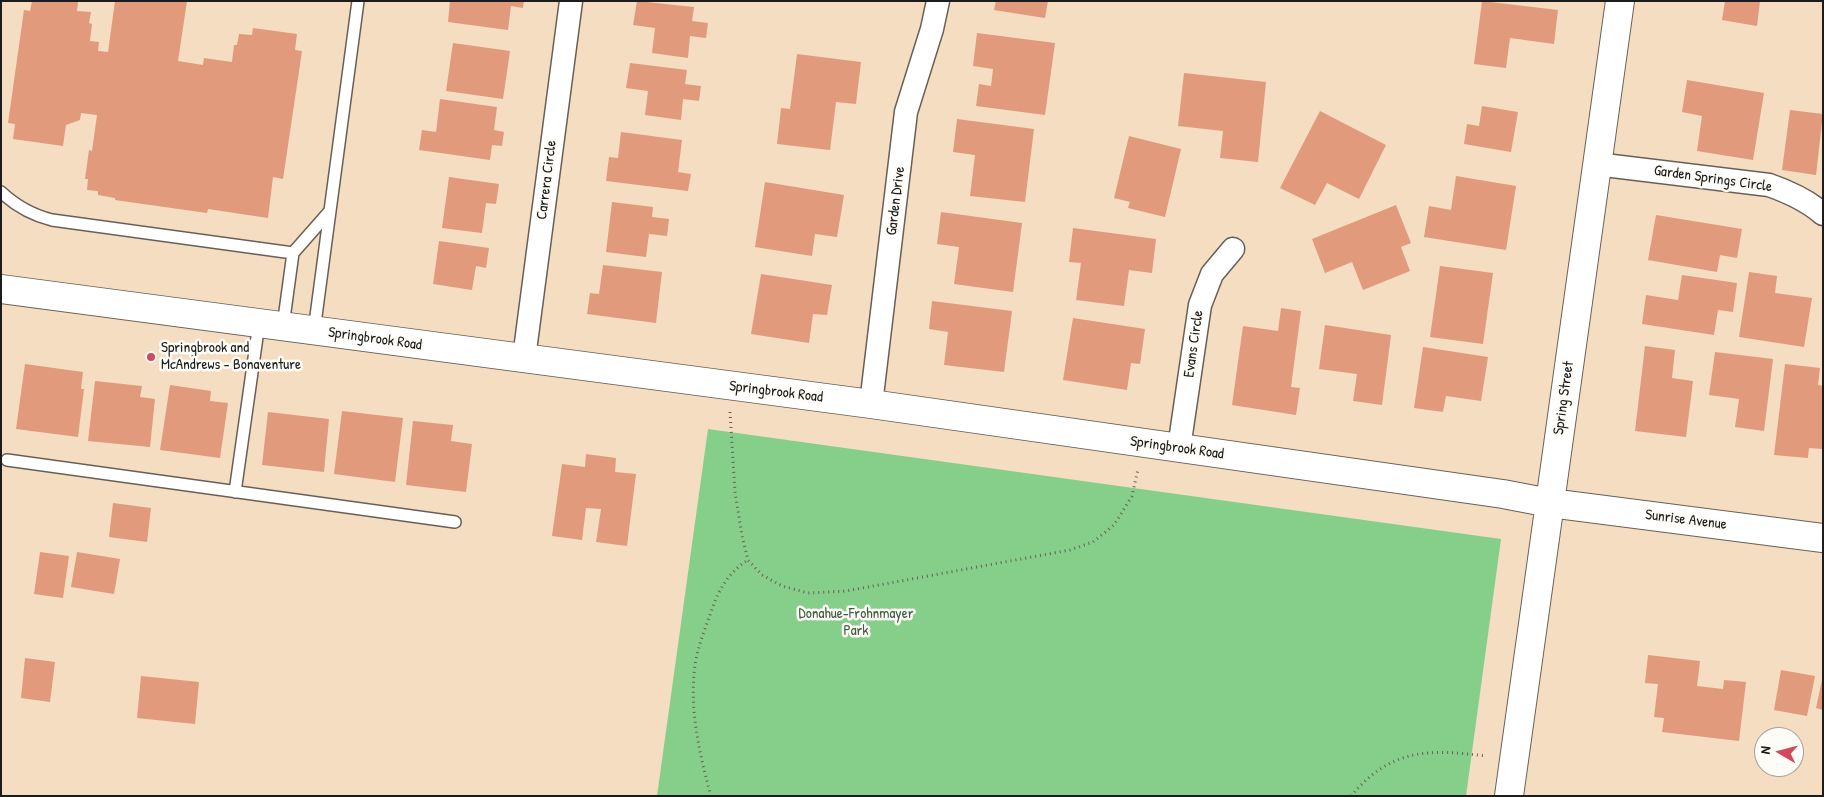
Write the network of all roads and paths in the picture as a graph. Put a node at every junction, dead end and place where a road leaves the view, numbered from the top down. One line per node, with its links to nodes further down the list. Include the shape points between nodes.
1 (358, 1): 7 (lane)
2 (571, 1): 14 (street, Carrera Circle)
3 (938, 1): 16 (street, Garden Drive, via 906,112)
4 (1620, 1): 5 (street, Spring Street)
5 (1596, 164): 8 (street, Garden Springs Circle, via 1769,185 1791,193); 21 (street, Spring Street)
6 (1, 192): 10 (lane, via 26,211 52,220)
7 (330, 211): 10 (lane); 13 (lane)
8 (1823, 214)
9 (1233, 249): 18 (street, Evans Circle, via 1212,274 1200,305)
10 (293, 252): 12 (lane)
11 (1, 289): 12 (street, Springbrook Road)
12 (271, 325): 13 (street, Springbrook Road); 20 (lane)
13 (314, 331): 14 (street, Springbrook Road)
14 (524, 358): 15 (street, Springbrook Road)
15 (729, 386): 16 (street, Springbrook Road); 24 (path, via 734,492)
16 (871, 404): 17 (street, Springbrook Road)
17 (1144, 444): 18 (street, Springbrook Road); 24 (path, via 1132,496 1114,525 1093,542 1070,550 846,591 808,593 782,586 762,575)
18 (1179, 448): 21 (street, Springbrook Road)
19 (7, 460): 20 (lane)
20 (235, 492): 22 (lane)
21 (1550, 503): 23 (street, Sunrise Avenue); 25 (street, Spring Street)
22 (455, 522)
23 (1823, 538)
24 (748, 560): 26 (path, via 727,578 715,600 696,659 695,719)
25 (1514, 760): 27 (path, via 1433,752 1404,757 1380,770); 28 (street, Spring Street)
26 (711, 796)
27 (1351, 796)
28 (1508, 796)

